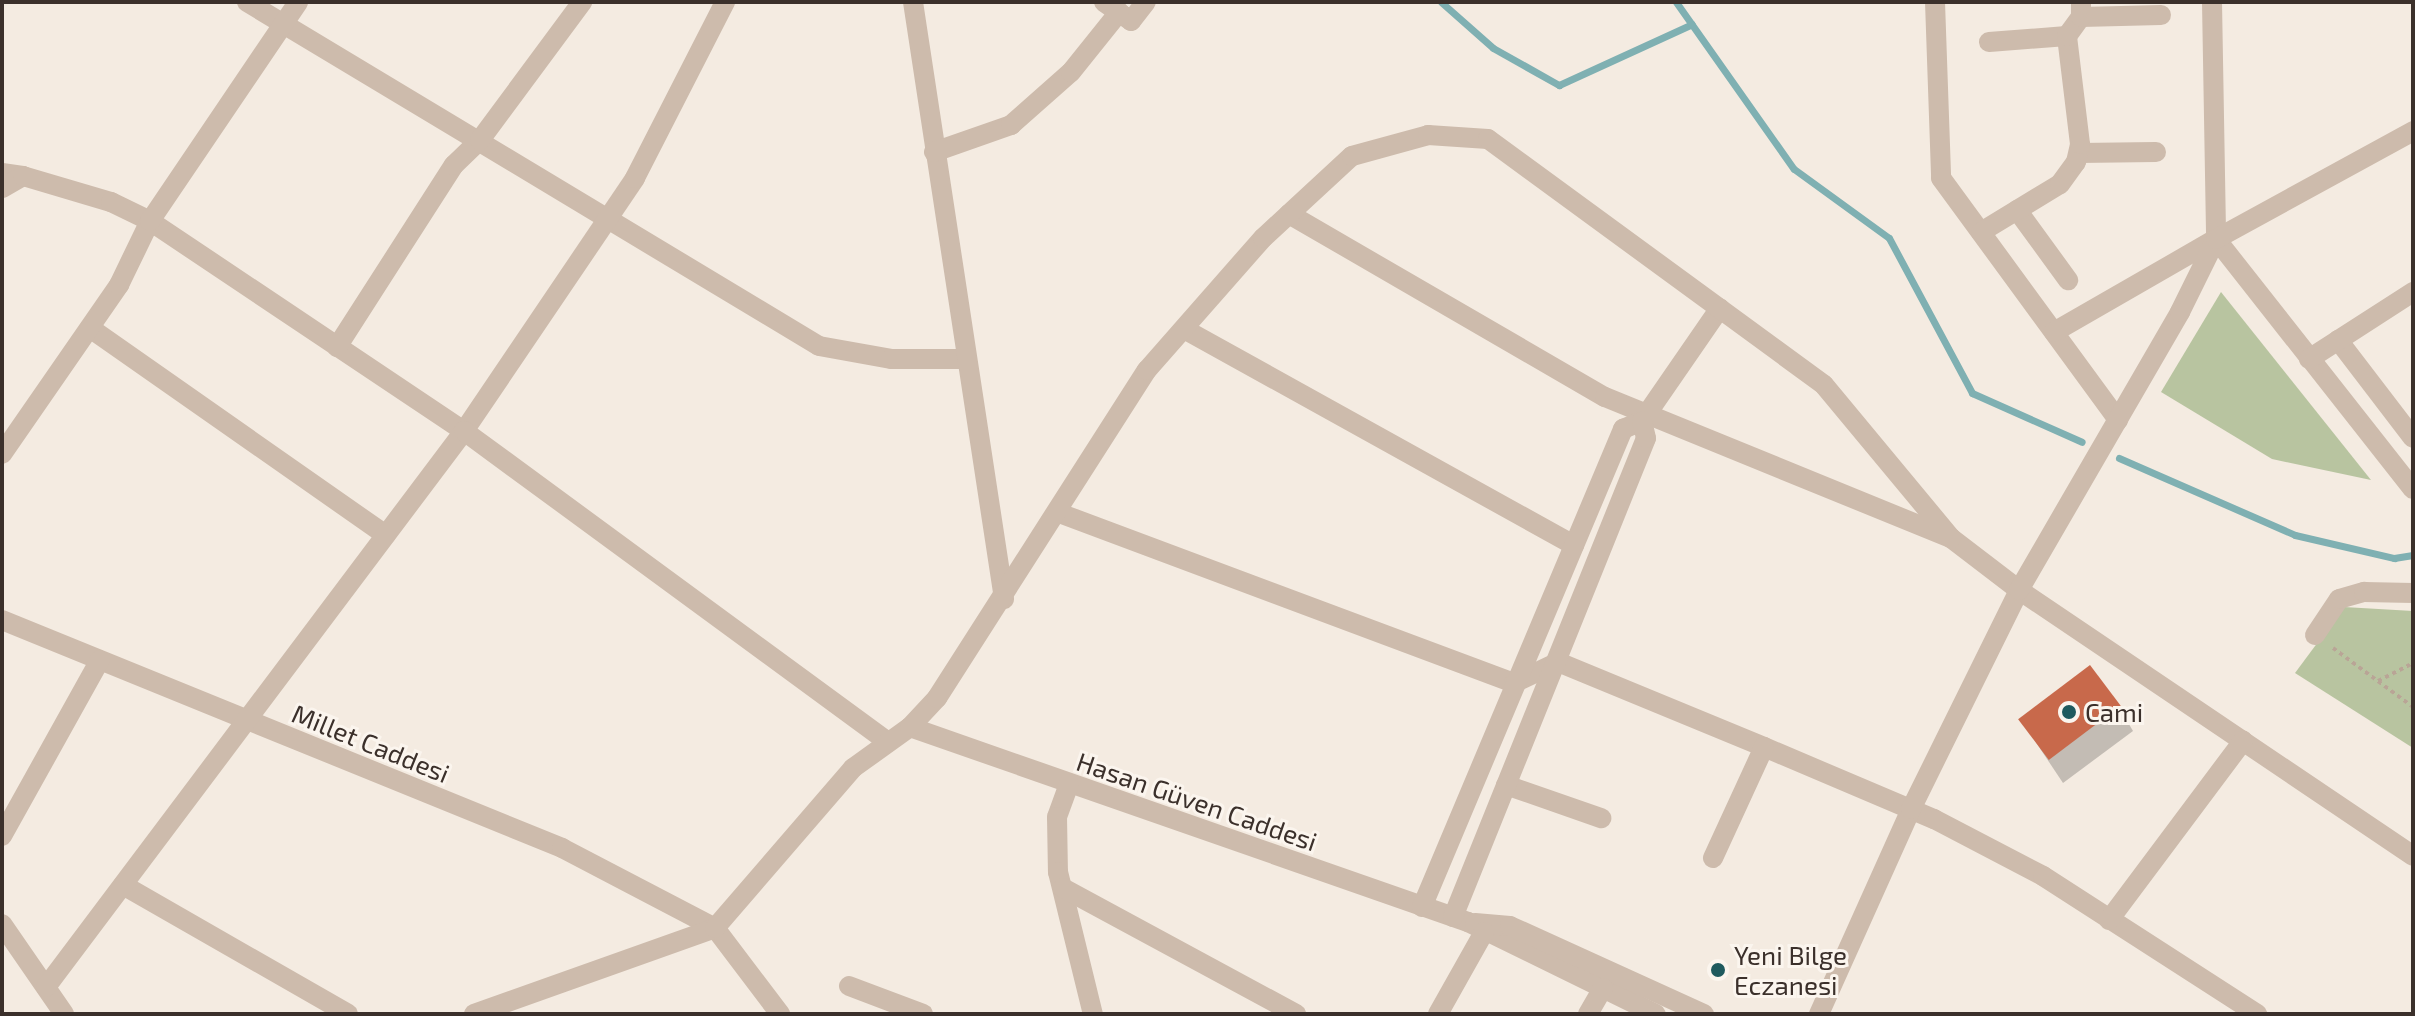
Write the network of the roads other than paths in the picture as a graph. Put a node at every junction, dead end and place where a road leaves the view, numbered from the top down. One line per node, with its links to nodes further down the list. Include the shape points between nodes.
1 (247, 2): 12 (street)
2 (298, 2): 12 (street)
3 (582, 2): 16 (street)
4 (725, 2): 24 (street)
5 (1146, 2): 9 (street, via 1131,21)
6 (1935, 2): 26 (street, via 1941,178)
7 (2212, 2): 27 (street)
8 (907, 3): 17 (street)
9 (1111, 7): 17 (street, via 1071,72 1011,125)
10 (2081, 9): 11 (street); 13 (street)
11 (2161, 15)
12 (284, 23): 16 (street); 25 (street)
13 (2067, 36): 14 (street); 19 (street)
14 (1989, 42)
15 (2413, 131): 27 (street)
16 (480, 140): 24 (street); 35 (street, via 454,165)
17 (934, 152): 36 (street)
18 (2156, 152): 19 (street)
19 (2079, 153): 22 (street, via 2067,178)
20 (12, 175): 21 (street); 25 (street, via 111,202)
21 (2, 188)
22 (2017, 210): 26 (street); 28 (street)
23 (1289, 214): 30 (street, via 1352,156 1428,135 1488,139); 32 (street); 38 (street)
24 (609, 218): 36 (street, via 819,346 891,359); 40 (street)
25 (150, 221): 31 (street); 35 (street)
26 (1981, 232): 33 (street)
27 (2216, 239): 33 (street); 37 (street); 39 (street)
28 (2068, 280)
29 (2413, 292): 34 (street)
30 (1720, 308): 38 (street); 46 (street, via 1824,385)
31 (90, 328): 42 (street); 45 (street)
32 (1184, 329): 44 (street, via 1147,370); 47 (street)
33 (2054, 332): 39 (street)
34 (2338, 340): 37 (street); 41 (street)
35 (337, 347): 40 (street)
36 (966, 359): 50 (street)
37 (2309, 359): 43 (street)
38 (1645, 417): 46 (street); 47 (street, via 1623,429); 54 (street, via 1646,438)
39 (2118, 420): 48 (street)
40 (464, 431): 45 (street); 59 (street)
41 (2413, 438)
42 (4, 447)
43 (2413, 489)
44 (1059, 513): 50 (street); 55 (street)
45 (386, 535): 56 (street)
46 (1951, 538): 48 (street)
47 (1574, 545): 55 (street)
48 (2019, 590): 58 (street); 63 (street)
49 (2413, 593): 52 (street, via 2364,592 2339,599)
50 (1004, 599): 57 (street, via 937,698)
51 (2, 620): 53 (street, Millet Caddesi)
52 (2315, 635)
53 (100, 660): 56 (street, Millet Caddesi); 65 (street)
54 (1558, 662): 55 (street); 60 (street); 62 (street)
55 (1514, 683): 70 (street)
56 (247, 720): 68 (street); 74 (street, Millet Caddesi, via 562,848)
57 (910, 727): 59 (street); 61 (street, Hasan Güven Caddesi)
58 (2243, 741): 66 (street); 71 (street)
59 (888, 742): 74 (street, via 853,768)
60 (1764, 747): 63 (street); 67 (street)
61 (1069, 784): 69 (street, via 1057,817); 70 (street, Hasan Güven Caddesi)
62 (1506, 785): 64 (street); 73 (street)
63 (1911, 809): 71 (street, via 2043,876); 89 (street)
64 (1601, 818)
65 (2, 836)
66 (2413, 856)
67 (1713, 858)
68 (123, 885): 76 (street); 79 (street)
69 (1063, 888): 83 (street); 84 (street)
70 (1422, 907): 73 (street, Hasan Güven Caddesi)
71 (2109, 920): 90 (street)
72 (2, 924): 76 (street)
73 (1468, 924): 77 (street, Hasan Güven Caddesi); 85 (street); 88 (street, Hasan Güven Caddesi, via 1510,926)
74 (715, 928): 80 (street); 81 (street)
75 (849, 986): 82 (street)
76 (46, 987): 78 (street)
77 (1603, 988): 86 (street); 87 (street, Hasan Güven Caddesi)
78 (64, 1014)
79 (348, 1014)
80 (474, 1014)
81 (780, 1014)
82 (923, 1014)
83 (1093, 1014)
84 (1296, 1014)
85 (1438, 1014)
86 (1588, 1014)
87 (1656, 1014)
88 (1704, 1014)
89 (1819, 1014)
90 (2257, 1014)

